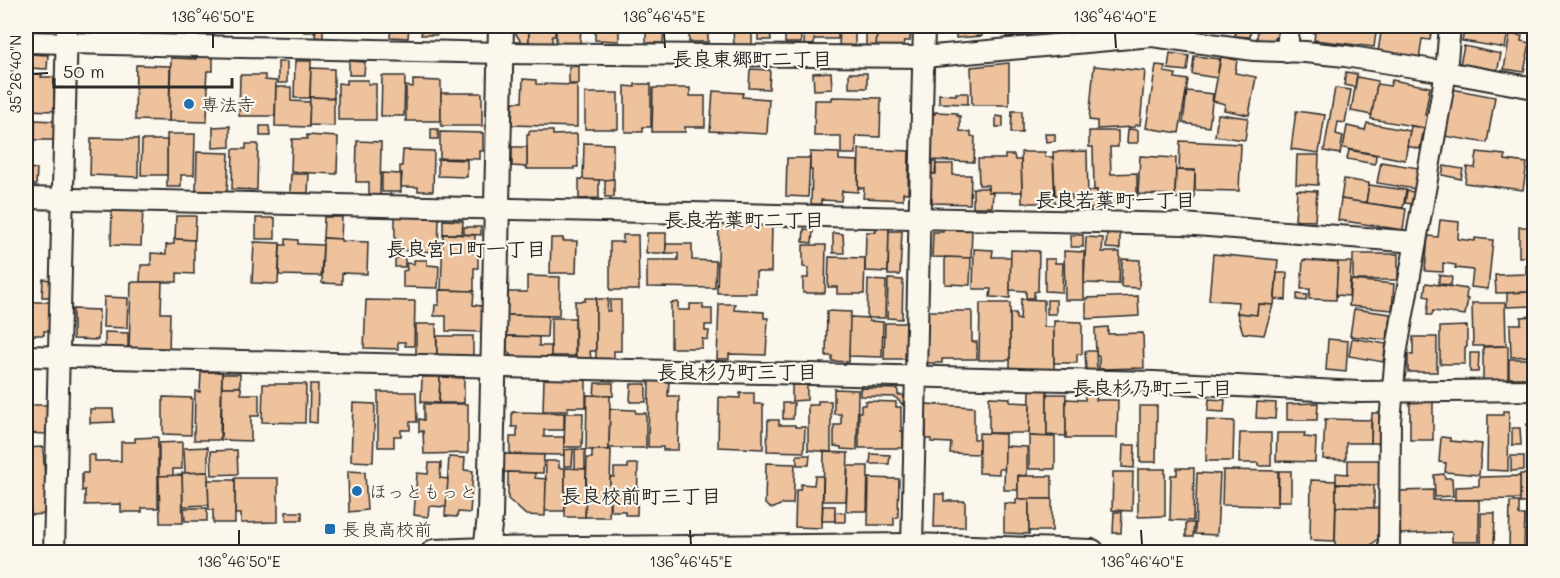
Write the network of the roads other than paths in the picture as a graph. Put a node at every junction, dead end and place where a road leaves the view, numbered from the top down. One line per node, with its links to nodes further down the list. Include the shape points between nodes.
1 (501, 26): 8 (street)
2 (924, 26): 9 (street)
3 (1289, 26): 7 (street)
4 (1450, 26): 10 (street)
5 (67, 34): 6 (street); 8 (street); 13 (street)
6 (26, 42)
7 (1287, 52): 9 (street, via 1152,36); 10 (street)
8 (501, 53): 9 (street); 14 (street)
9 (923, 57): 15 (street)
10 (1446, 72): 11 (street); 16 (street)
11 (1534, 88)
12 (26, 198): 13 (street)
13 (63, 199): 14 (street); 18 (street)
14 (497, 209): 15 (street); 19 (street)
15 (920, 219): 16 (street, via 1183,224); 20 (street)
16 (1416, 242): 22 (street)
17 (26, 356): 18 (street)
18 (59, 357): 19 (street); 25 (street)
19 (494, 366): 20 (street); 24 (street)
20 (916, 377): 22 (street); 23 (street)
21 (1534, 390): 22 (street)
22 (1392, 392): 28 (street)
23 (912, 546): 24 (street); 27 (street)
24 (486, 551): 26 (street)
25 (54, 552)
26 (434, 552)
27 (1092, 552)
28 (1389, 552)

